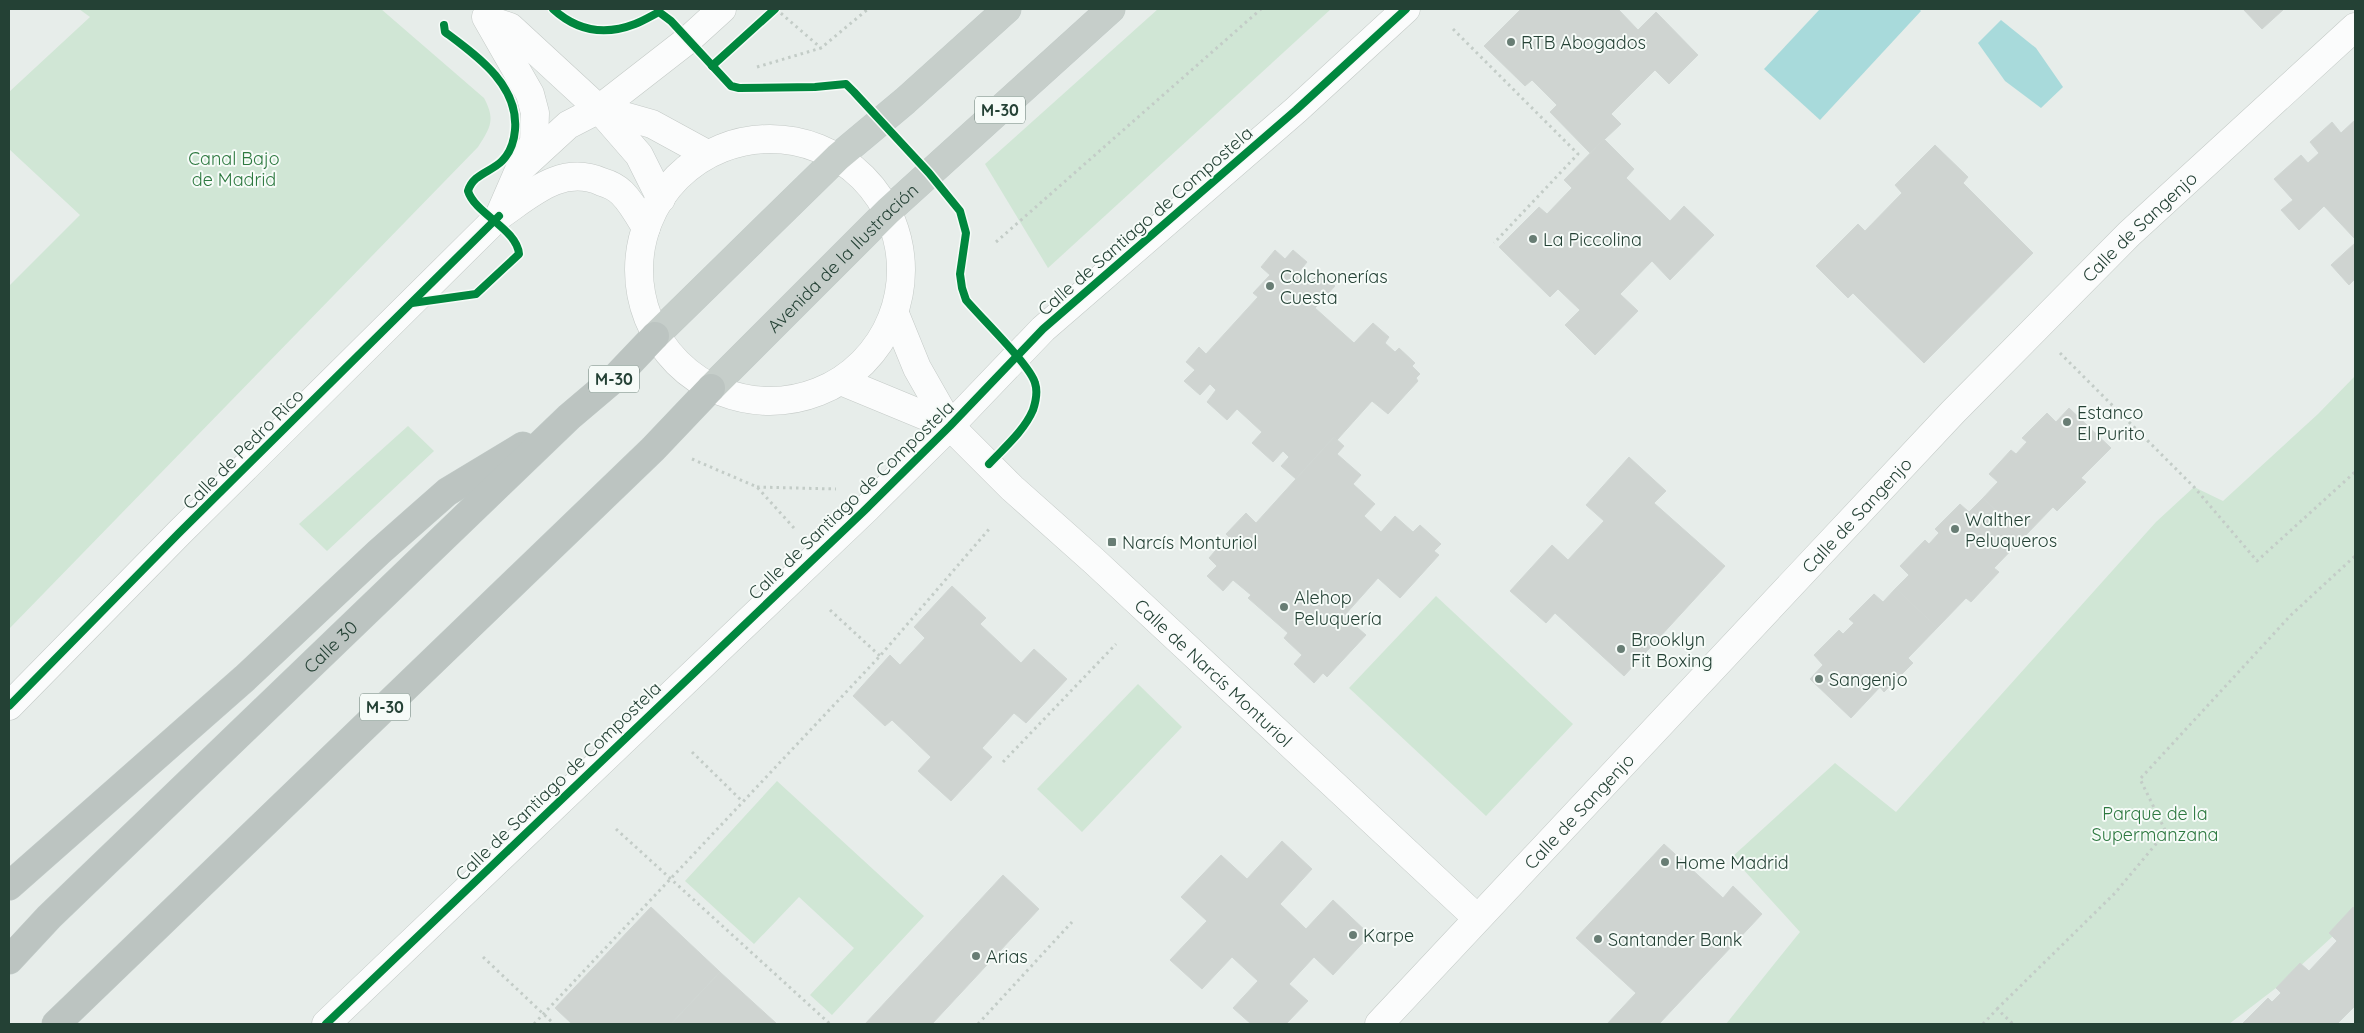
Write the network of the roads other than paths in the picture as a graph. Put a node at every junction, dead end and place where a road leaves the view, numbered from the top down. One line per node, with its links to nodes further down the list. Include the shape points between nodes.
1 (722, 9): 7 (street, Calle de Pedro Rico)
2 (1007, 9): 9 (highway, M-30, via 905,102)
3 (1111, 9): 12 (highway, Avenida de la Ilustración / M-30)
4 (1406, 9): 20 (street, Calle de Santiago de Compostela, via 1296,110 1043,329)
5 (484, 14): 7 (street, via 510,27); 10 (street, via 530,94 536,113 534,142)
6 (2355, 28): 24 (street, Calle de Sangenjo, via 2129,234 2035,328)
7 (599, 109): 8 (street, via 652,124); 10 (street, Calle de Pedro Rico, via 568,125); 11 (street, via 639,156)
8 (707, 154): 9 (street, via 750,140 795,141); 11 (street)
9 (838, 157): 12 (street, via 869,183); 16 (highway, M-30)
10 (519, 170): 13 (street, Calle de Pedro Rico)
11 (661, 199): 14 (street)
12 (888, 211): 15 (street, via 900,250 902,284); 18 (highway, Avenida de la Ilustración / M-30)
13 (499, 216): 14 (street, Calle de Pedro Rico, via 560,178 578,175 590,176 621,192); 21 (street, Calle de Pedro Rico)
14 (646, 228): 16 (street, via 640,298)
15 (895, 314): 17 (street, via 873,349); 20 (street, Calle de Narcís Monturiol, via 918,368)
16 (655, 336): 18 (street, via 679,366); 19 (highway, Calle 30 / M-30, via 615,378)
17 (842, 381): 18 (street, via 800,398 782,400 754,401); 20 (street, Calle de Narcís Monturiol)
18 (711, 388): 27 (highway, M-30, via 653,449)
19 (568, 417): 22 (highway, via 447,492 245,678); 23 (highway, Calle 30 / M-30)
20 (950, 426): 24 (street, Calle de Narcís Monturiol, via 1012,488 1094,560); 28 (street, Calle de Santiago de Compostela)
21 (9, 706)
22 (9, 886)
23 (49, 917): 25 (highway); 26 (highway, Calle 30 / M-30)
24 (1477, 918): 29 (street, Calle de Sangenjo)
25 (9, 953)
26 (9, 960)
27 (56, 1024)
28 (326, 1024)
29 (1379, 1024)

